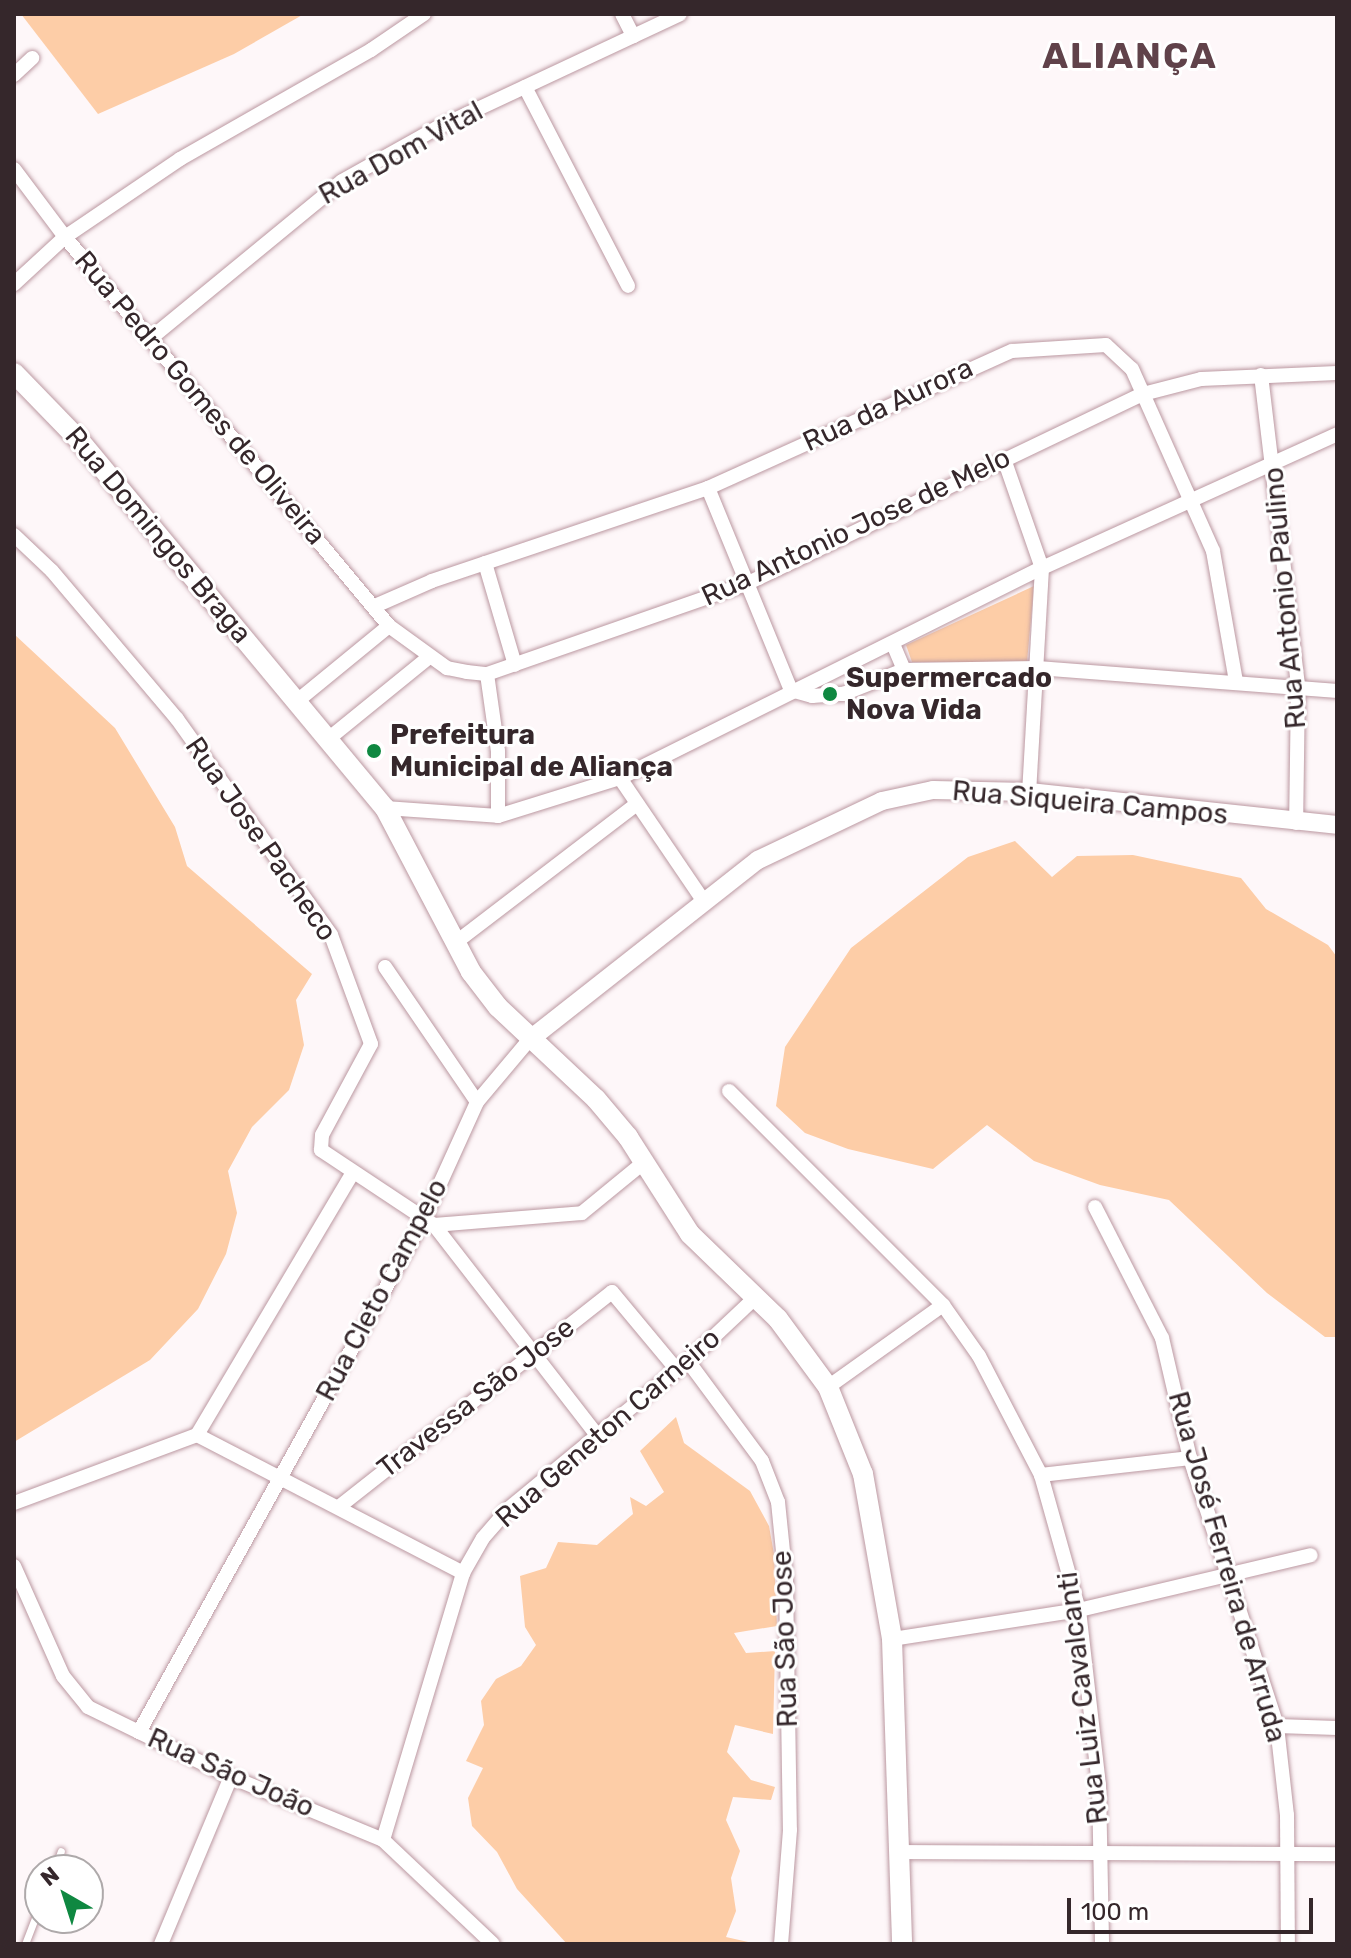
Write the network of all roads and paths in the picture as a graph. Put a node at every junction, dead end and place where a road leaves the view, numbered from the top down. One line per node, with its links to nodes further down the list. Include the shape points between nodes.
1 (424, 14): 9 (street, via 180,159)
2 (622, 14): 4 (street)
3 (680, 14): 4 (street, Rua Dom Vital)
4 (633, 36): 7 (street, Rua Dom Vital)
5 (32, 58): 6 (street)
6 (14, 75)
7 (525, 87): 11 (street); 12 (street, Rua Dom Vital, via 342,181)
8 (14, 169): 9 (street, Rua Pedro Gomes de Oliveira)
9 (65, 237): 10 (street); 12 (street, Rua Pedro Gomes de Oliveira)
10 (14, 284)
11 (628, 286)
12 (151, 338): 26 (street, Rua Pedro Gomes de Oliveira)
13 (14, 373): 38 (main road, Rua Domingos Braga, via 80,441)
14 (1337, 373): 15 (street)
15 (1261, 375): 16 (street, via 1201,379); 19 (street, Rua Antonio Paulino)
16 (1143, 394): 18 (street, Rua Antonio Jose de Melo); 20 (street, Rua da Aurora, via 1125,358 1106,345 1012,351); 21 (street, Rua da Aurora)
17 (1337, 434): 19 (street)
18 (1004, 459): 24 (street); 25 (street, Rua Antonio Jose de Melo)
19 (1273, 460): 21 (street); 35 (street, Rua Antonio Paulino)
20 (708, 488): 23 (street, Rua da Aurora); 25 (street)
21 (1191, 498): 24 (street); 34 (street, Rua da Aurora, via 1213,551)
22 (14, 535): 54 (street, Rua Jose Pacheco, via 52,571 177,719 331,935 371,1033 367,1055 320,1143 326,1155)
23 (485, 563): 26 (street, Rua da Aurora); 30 (street)
24 (1042, 568): 28 (street); 31 (street)
25 (746, 584): 30 (street, Rua Antonio Jose de Melo); 36 (street)
26 (375, 606): 27 (street, Rua Pedro Gomes de Oliveira)
27 (389, 626): 29 (street, Rua Antonio Jose de Melo); 38 (street)
28 (893, 644): 32 (street); 36 (street)
29 (429, 657): 33 (street, Rua Antonio Jose de Melo, via 447,668); 39 (street)
30 (515, 665): 33 (street, Rua Antonio Jose de Melo)
31 (1038, 668): 32 (street); 34 (street); 41 (street)
32 (904, 670): 36 (street, via 843,694 812,696)
33 (487, 674): 44 (street, via 498,751)
34 (1236, 682): 35 (street)
35 (1298, 687): 37 (street); 45 (street, Rua Antonio Paulino)
36 (791, 690): 40 (street)
37 (1337, 691)
38 (296, 702): 39 (main road, Rua Domingos Braga)
39 (327, 740): 43 (main road, Rua Domingos Braga)
40 (620, 778): 42 (street); 44 (street)
41 (1029, 792): 45 (street, Rua Siqueira Campos); 47 (street, Rua Siqueira Campos, via 933,790 882,801 758,860)
42 (637, 804): 47 (street); 48 (street)
43 (385, 808): 44 (street); 48 (main road, Rua Domingos Braga)
44 (498, 816)
45 (1296, 823): 46 (street, Rua Siqueira Campos)
46 (1337, 825)
47 (703, 900): 50 (street, Rua Siqueira Campos)
48 (455, 943): 50 (main road, Rua Domingos Braga, via 471,972)
49 (385, 967): 52 (street)
50 (529, 1040): 52 (street, Rua Cleto Campelo); 53 (main road, Rua Domingos Braga, via 596,1099)
51 (729, 1091): 59 (street, Rua Luiz Cavalcanti)
52 (477, 1102): 56 (street, Rua Cleto Campelo)
53 (643, 1163): 56 (street, via 582,1213); 58 (main road, Rua Domingos Braga, via 690,1234)
54 (352, 1174): 56 (street); 64 (street)
55 (1095, 1207): 65 (street, Rua José Ferreira de Arruda, via 1162,1338)
56 (429, 1222): 60 (street); 67 (street, Rua Cleto Campelo)
57 (612, 1292): 60 (street, Travessa São Jose); 61 (street, Rua São Jose)
58 (756, 1297): 61 (street, Rua Geneton Carneiro); 62 (main road, Rua Domingos Braga)
59 (943, 1305): 62 (street); 66 (street, Rua Luiz Cavalcanti, via 979,1356)
60 (534, 1355): 63 (street); 69 (street, Travessa São Jose)
61 (683, 1366): 63 (street, Rua Geneton Carneiro); 89 (street, Rua São Jose, via 762,1461 778,1502 786,1581 790,1830)
62 (828, 1387): 75 (main road, Rua Domingos Braga, via 863,1474)
63 (596, 1434): 72 (street, Rua Geneton Carneiro, via 507,1510)
64 (197, 1435): 67 (street); 68 (street)
65 (1190, 1458): 66 (street); 73 (street, Rua José Ferreira de Arruda)
66 (1041, 1475): 74 (street, Rua Luiz Cavalcanti)
67 (283, 1476): 69 (street); 78 (street, Rua Cleto Campelo)
68 (14, 1503)
69 (340, 1506): 72 (street)
70 (1311, 1555): 73 (street)
71 (14, 1566): 78 (street, Rua São João, via 74,1695)
72 (463, 1573): 80 (street, Rua Geneton Carneiro)
73 (1227, 1579): 74 (street); 76 (street, Rua José Ferreira de Arruda)
74 (1079, 1610): 75 (street); 83 (street, Rua Luiz Cavalcanti, via 1099,1785)
75 (892, 1639): 82 (main road, Rua Domingos Braga)
76 (1277, 1726): 77 (street); 84 (street, Rua José Ferreira de Arruda)
77 (1337, 1728)
78 (139, 1732): 79 (street, Rua São João)
79 (231, 1777): 80 (street, Rua São João); 87 (street)
80 (383, 1840): 88 (street, Rua São João)
81 (61, 1851): 85 (lane)
82 (900, 1852): 83 (street); 90 (main road, Rua Domingos Braga)
83 (1101, 1853): 84 (street); 91 (street, Rua Luiz Cavalcanti)
84 (1287, 1853): 86 (street); 92 (street, Rua José Ferreira de Arruda)
85 (60, 1854)
86 (1337, 1854)
87 (161, 1944)
88 (493, 1944)
89 (781, 1944)
90 (902, 1944)
91 (1102, 1944)
92 (1288, 1944)

